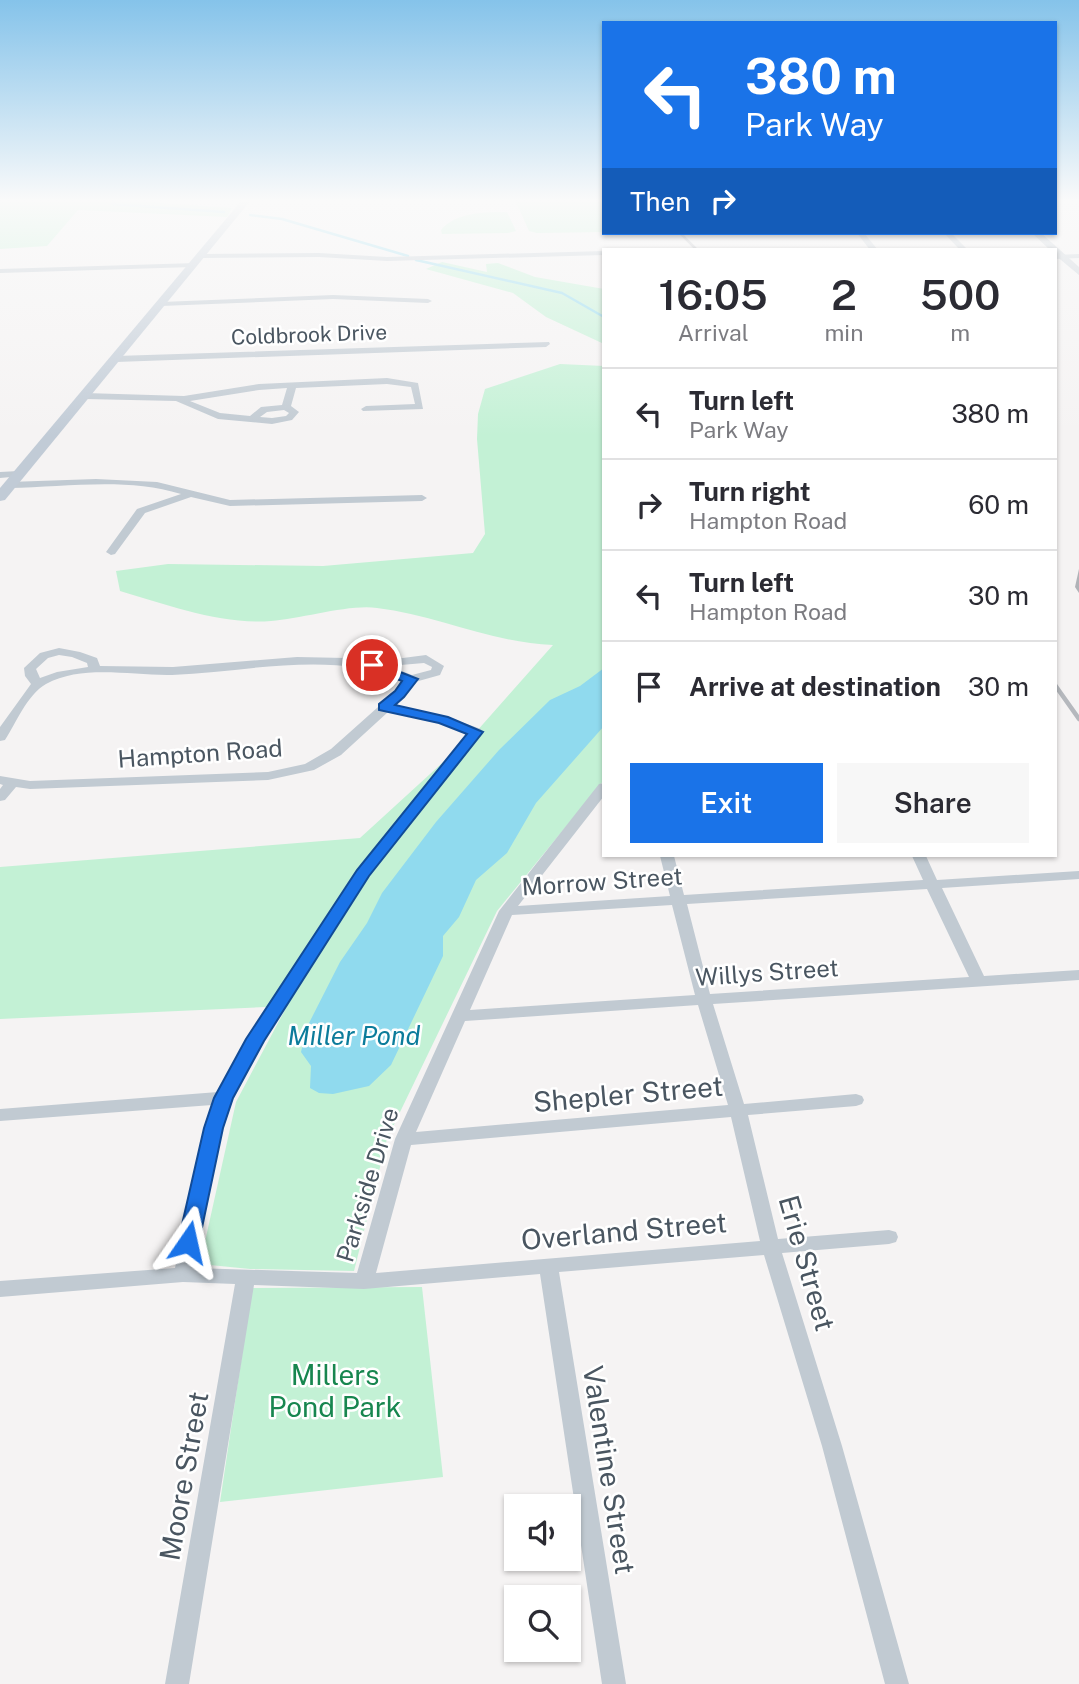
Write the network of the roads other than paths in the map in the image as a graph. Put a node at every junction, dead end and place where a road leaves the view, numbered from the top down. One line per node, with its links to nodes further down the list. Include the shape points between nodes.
1 (182, 279): 3 (main road)
2 (428, 302): 3 (street, via 332,298)
3 (161, 304): 5 (main road)
4 (546, 344): 5 (street, Coldbrook Drive)
5 (116, 359): 7 (main road)
6 (292, 385): 8 (street); 8 (street, via 286,407 294,412 289,418 272,421 218,416); 9 (street, via 387,381 415,385 419,407)
7 (85, 396): 8 (street); 10 (main road)
8 (178, 398)
9 (366, 409)
10 (19, 474): 11 (street); 12 (main road)
11 (0, 475)
12 (9, 485): 13 (street, via 143,482); 14 (main road)
13 (191, 494): 15 (street, via 230,503); 16 (street, via 141,511)
14 (0, 496)
15 (422, 498)
16 (111, 552)
17 (372, 665): 18 (street, Hampton Road, via 318,661 172,671); 19 (street, Hampton Road); 19 (street, Hampton Road, via 426,659 438,666 436,672)
18 (94, 670): 20 (street, Hampton Road); 20 (street, via 93,661 86,657 53,651 36,659 30,668)
19 (411, 679): 21 (street, Hampton Road)
20 (38, 684): 22 (street)
21 (384, 707): 23 (street, Hampton Road, via 336,752 309,767 277,775 30,785); 36 (street, via 476,732 363,874 255,1039)
22 (2, 732)
23 (6, 782): 25 (street)
24 (602, 790): 31 (street, Parkside Drive)
25 (0, 797)
26 (667, 857): 30 (street, Erie Street)
27 (920, 857): 29 (street)
28 (1079, 875): 29 (street, Morrow Street)
29 (934, 884): 30 (street, Morrow Street); 33 (street)
30 (679, 900): 31 (street, Morrow Street); 34 (street, Erie Street)
31 (506, 911): 35 (street, Parkside Drive)
32 (1079, 975): 33 (street, Willys Street)
33 (979, 982): 34 (street, Willys Street)
34 (704, 999): 35 (street, Willys Street); 38 (street, Erie Street)
35 (458, 1016): 40 (street, Parkside Drive)
36 (223, 1098): 39 (street); 44 (street)
37 (856, 1100): 38 (street, Shepler Street)
38 (738, 1111): 40 (street, Shepler Street); 42 (street, Erie Street)
39 (0, 1115)
40 (404, 1139): 46 (street, Parkside Drive)
41 (889, 1237): 42 (street, Overland Street)
42 (771, 1247): 43 (street, Overland Street); 50 (street, Erie Street)
43 (548, 1265): 46 (street, Overland Street); 49 (street, Valentine Street)
44 (183, 1275): 45 (street, Parkside Drive); 47 (street, Parkside Drive)
45 (246, 1277): 46 (street, Parkside Drive); 48 (street, Moore Street)
46 (364, 1281)
47 (0, 1289)
48 (177, 1684)
49 (614, 1684)
50 (897, 1684)

